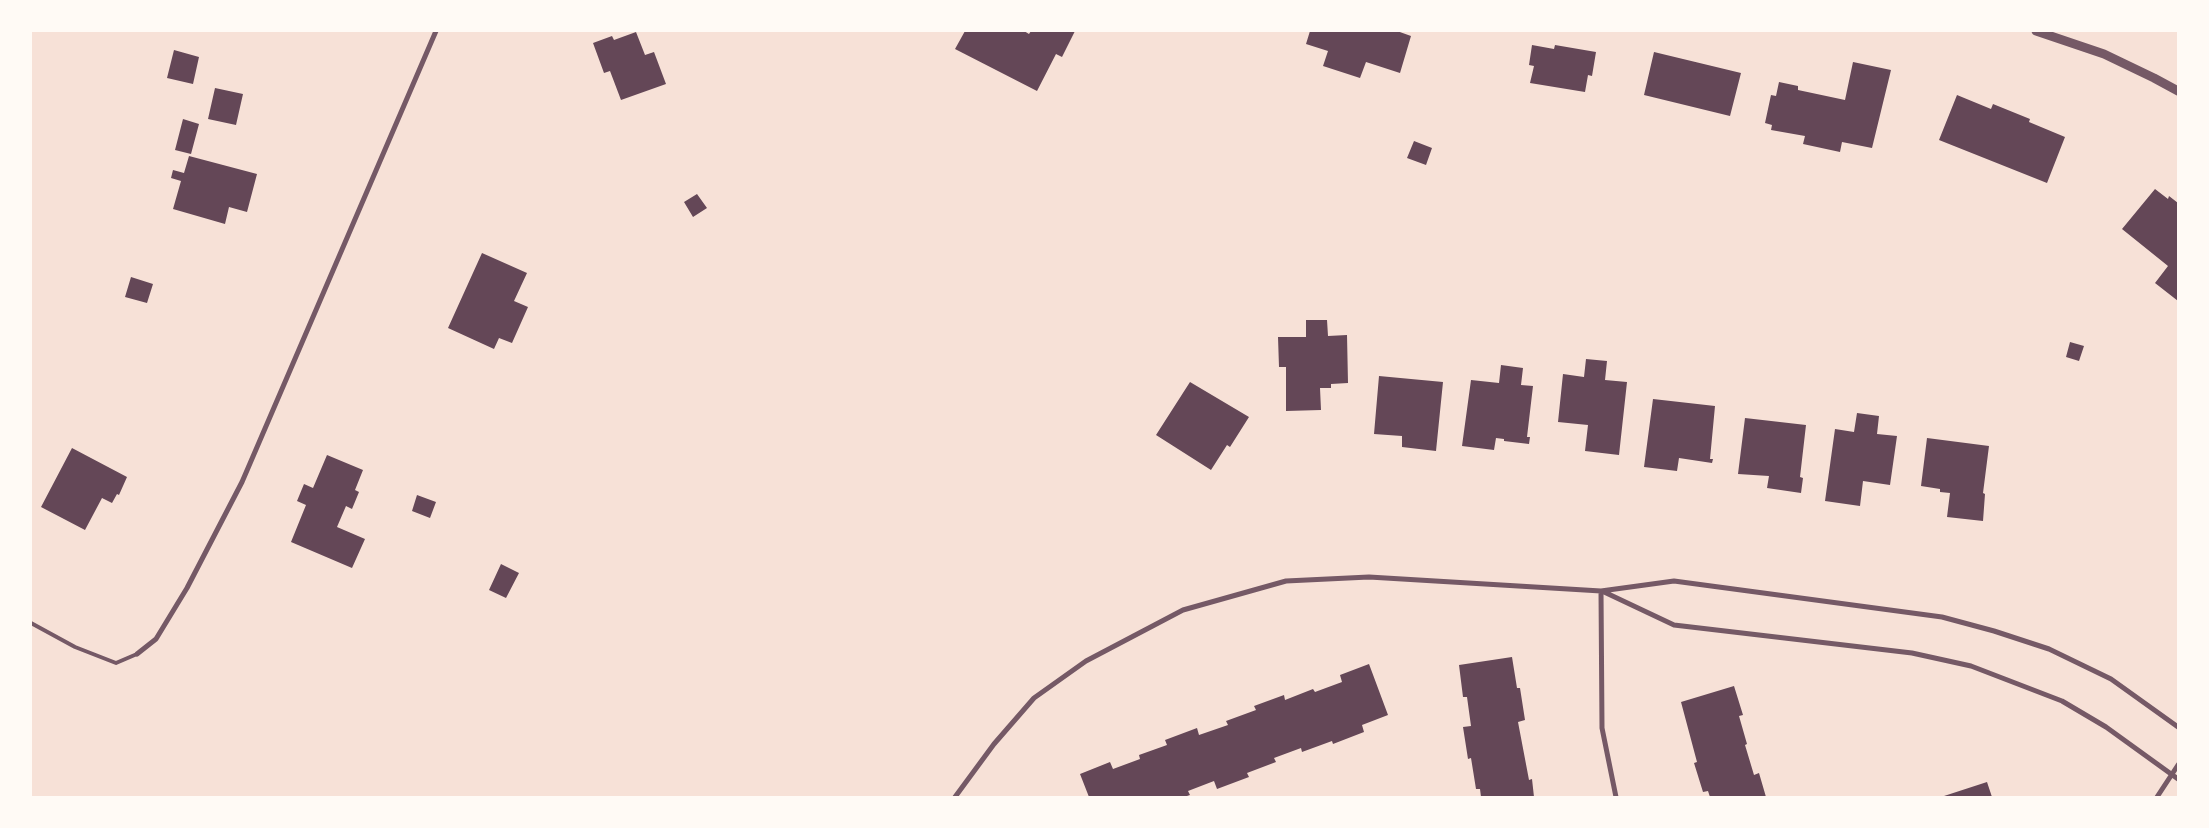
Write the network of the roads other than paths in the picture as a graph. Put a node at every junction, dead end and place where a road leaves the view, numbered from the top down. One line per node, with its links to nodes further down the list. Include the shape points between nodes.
1 (436, 31): 6 (street, via 242,482 187,588 156,639)
2 (2036, 31): 3 (street, via 2104,54)
3 (2178, 91)
4 (1602, 591): 7 (street, via 1674,581 1942,617 2050,650 2110,679); 9 (street, via 1674,625 1912,653 1971,666 2062,701 2106,726); 11 (street, via 1369,577 1286,581 1184,610 1086,661 1034,698 994,744); 12 (street, via 1602,728)
5 (31, 623): 6 (lane, via 75,647 116,663)
6 (137, 654)
7 (2178, 727)
8 (2178, 765): 9 (street)
9 (2171, 775): 10 (street); 13 (street)
10 (2178, 780)
11 (955, 797)
12 (1616, 797)
13 (2157, 797)

